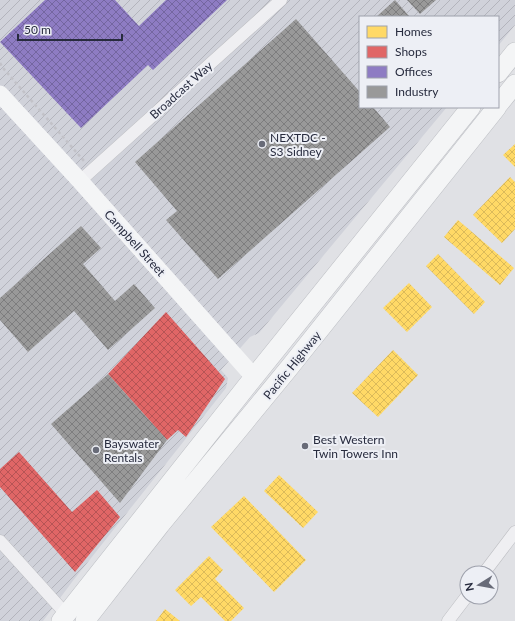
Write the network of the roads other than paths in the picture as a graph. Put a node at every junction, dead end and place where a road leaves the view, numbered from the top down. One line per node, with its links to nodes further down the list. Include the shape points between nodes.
1 (281, 0): 9 (street, Broadcast Way)
2 (515, 52): 3 (main road)
3 (499, 72)
4 (515, 84): 6 (main road, Pacific Highway)
5 (0, 94): 9 (street, Campbell Street)
6 (499, 104)
7 (470, 108): 10 (main road, Pacific Highway)
8 (495, 108): 11 (main road, Pacific Highway)
9 (80, 181): 10 (street, Campbell Street)
10 (254, 377): 11 (main road, Campbell Street); 16 (main road, Pacific Highway)
11 (269, 393): 17 (main road, Pacific Highway, via 183,496)
12 (515, 532): 14 (street)
13 (0, 541): 16 (street)
14 (490, 565)
15 (460, 605): 18 (street)
16 (64, 617)
17 (85, 621)
18 (448, 621)

